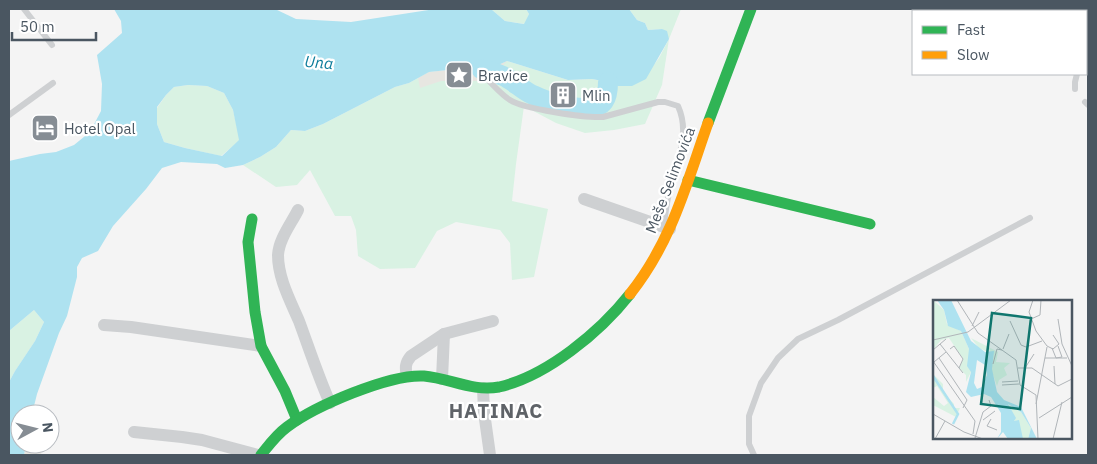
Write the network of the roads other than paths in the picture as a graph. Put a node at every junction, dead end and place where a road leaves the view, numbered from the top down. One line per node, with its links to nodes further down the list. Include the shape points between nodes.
1 (24, 9): 3 (lane)
2 (752, 9): 9 (street, Meše Selimovića)
3 (52, 45)
4 (1077, 75): 7 (lane)
5 (490, 81): 15 (lane, via 511,101 570,114 596,117 658,102 678,106 683,118 683,140 670,188)
6 (53, 83): 8 (lane)
7 (1075, 89)
8 (9, 115)
9 (688, 180): 14 (street); 15 (street, Meše Selimovića)
10 (584, 199): 15 (street)
11 (298, 210): 23 (street, via 278,255 282,278)
12 (1030, 218): 28 (lane, via 798,339 778,358 761,383 749,416 749,444)
13 (252, 219): 19 (street, via 248,242)
14 (870, 224)
15 (667, 228): 22 (street, Meše Selimovića, via 655,258 641,279 619,309 593,334 570,352 517,382)
16 (493, 321): 18 (street)
17 (104, 325): 19 (street)
18 (444, 334): 20 (street, via 410,356 405,368); 21 (street)
19 (261, 346): 24 (street)
20 (407, 376): 21 (street, Meše Selimovića); 23 (street, Meše Selimovića, via 373,385)
21 (442, 379): 22 (street, Meše Selimovića)
22 (483, 388): 27 (street)
23 (330, 403): 24 (street, Meše Selimovića)
24 (297, 420): 26 (street, Meše Selimovića)
25 (134, 432): 26 (street, via 202,440)
26 (260, 455)
27 (490, 455)
28 (754, 455)

